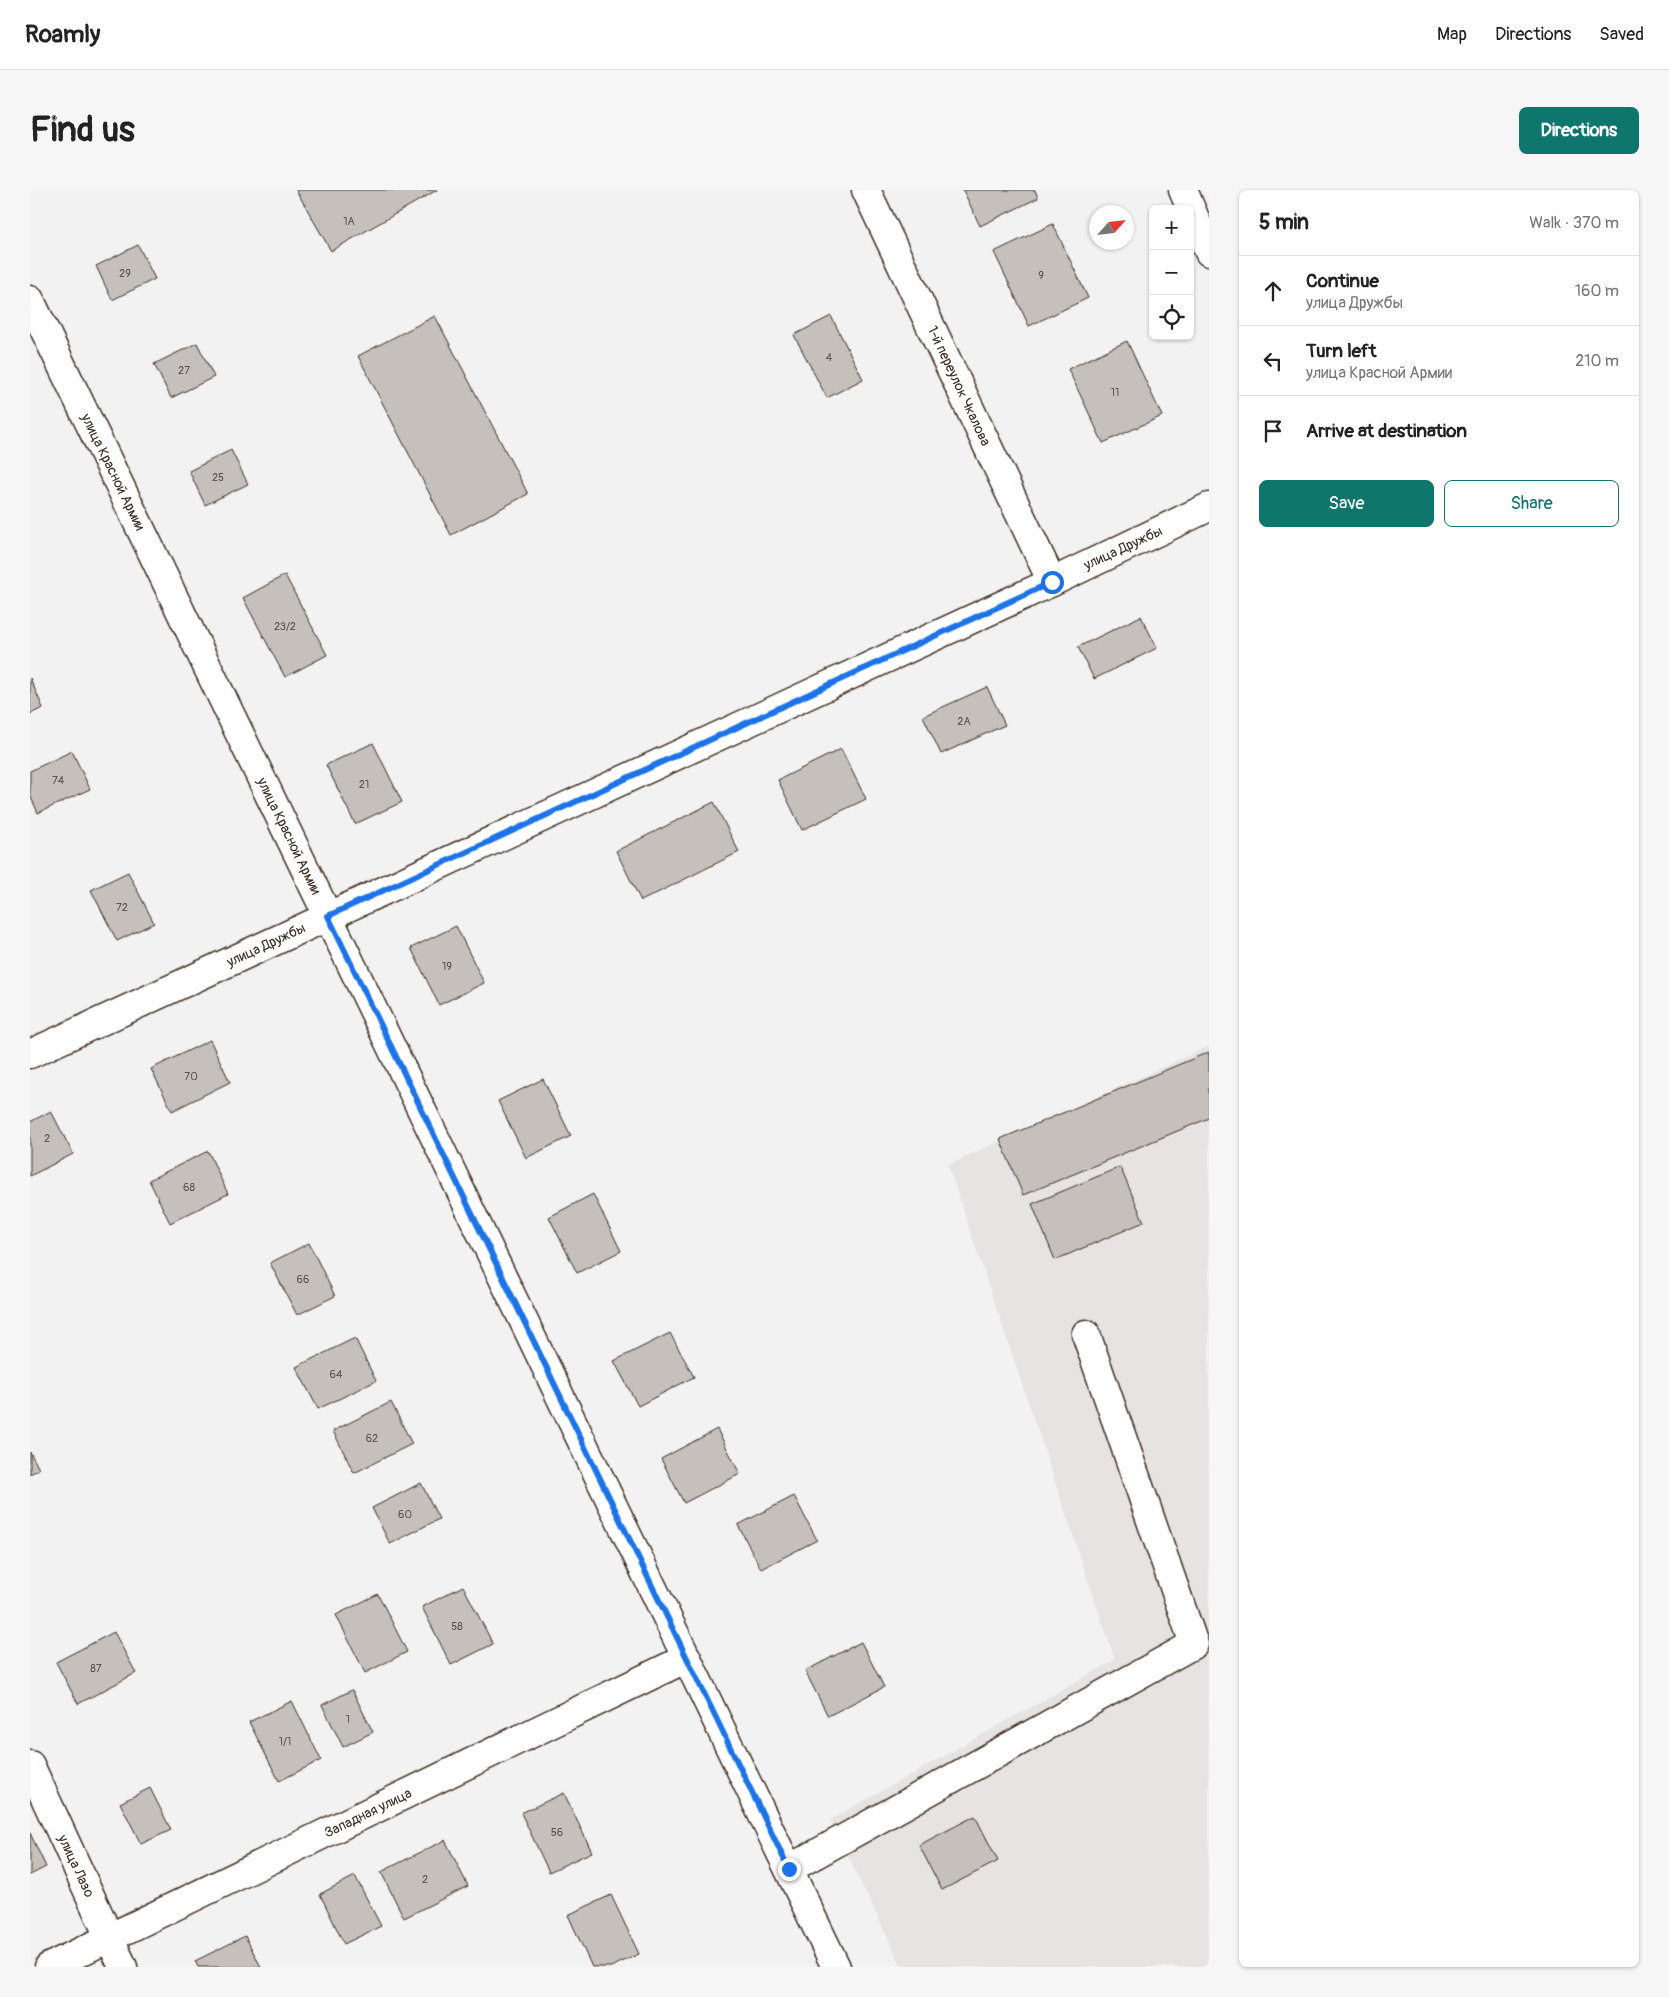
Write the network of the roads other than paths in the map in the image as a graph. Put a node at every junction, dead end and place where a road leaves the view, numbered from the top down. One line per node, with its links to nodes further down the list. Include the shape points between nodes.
1 (866, 190): 6 (street, 1-й переулок Чкалова)
2 (1183, 190): 3 (street)
3 (1209, 252)
4 (30, 300): 7 (street, улица Красной Армии)
5 (1209, 507): 6 (street, улица Дружбы)
6 (1052, 582): 7 (street, улица Дружбы)
7 (328, 916): 8 (street, улица Дружбы); 10 (street, улица Красной Армии)
8 (30, 1054)
9 (1086, 1334): 12 (street, via 1194,1644)
10 (687, 1658): 12 (street, улица Красной Армии); 13 (street, Западная улица)
11 (30, 1765): 13 (street, улица Лазо)
12 (789, 1869): 16 (street, улица Красной Армии)
13 (109, 1938): 14 (street, Западная улица); 15 (street, улица Лазо)
14 (49, 1967)
15 (123, 1967)
16 (836, 1967)

